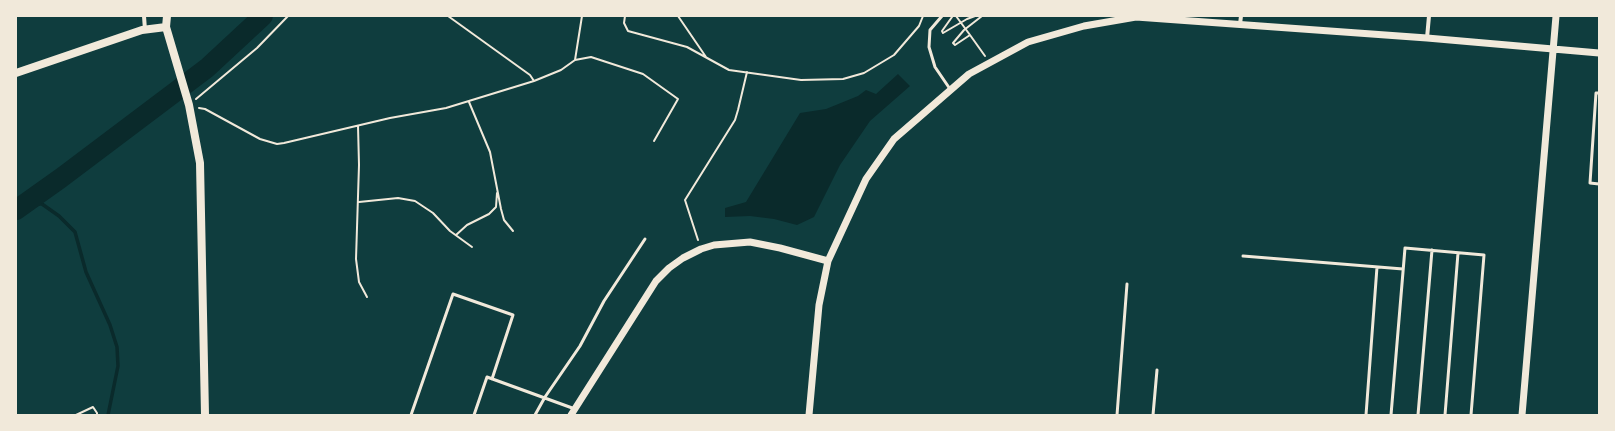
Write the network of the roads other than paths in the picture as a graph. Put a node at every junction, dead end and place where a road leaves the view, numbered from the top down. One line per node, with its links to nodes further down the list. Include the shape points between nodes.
1 (144, 16): 9 (street)
2 (167, 16): 8 (main road)
3 (942, 16): 14 (lane, via 930,30 929,47 934,67)
4 (1241, 16): 7 (street)
5 (1429, 16): 10 (street)
6 (1556, 16): 11 (street)
7 (1240, 24): 10 (street); 14 (street, via 1136,17 1084,26 1028,42 969,74)
8 (166, 27): 9 (main road); 29 (main road, via 197,143 201,184)
9 (145, 30): 13 (main road)
10 (1427, 38): 11 (street)
11 (1554, 50): 12 (street); 41 (street)
12 (1599, 54)
13 (16, 73)
14 (950, 89): 21 (street, via 894,139 866,179)
15 (1599, 93): 16 (lane, via 1596,93 1590,183)
16 (1599, 184)
17 (645, 239): 27 (lane, via 604,301 580,346)
18 (1432, 250): 19 (lane); 23 (lane, via 1405,248); 38 (lane)
19 (1458, 253): 39 (lane); 40 (lane, via 1484,255)
20 (1243, 256): 22 (lane)
21 (828, 261): 28 (street, via 750,242 700,249 678,261 656,281); 33 (street, via 819,305)
22 (1377, 266): 23 (lane); 36 (lane)
23 (1403, 269): 37 (lane)
24 (1127, 284): 34 (lane)
25 (1157, 370): 35 (lane)
26 (492, 379): 27 (lane); 30 (lane, via 513,315 453,294); 31 (lane, via 487,377)
27 (545, 397): 28 (lane); 32 (lane)
28 (573, 412)
29 (205, 415)
30 (411, 415)
31 (474, 415)
32 (535, 415)
33 (809, 415)
34 (1117, 415)
35 (1153, 415)
36 (1366, 415)
37 (1392, 415)
38 (1418, 415)
39 (1444, 415)
40 (1471, 415)
41 (1522, 415)

